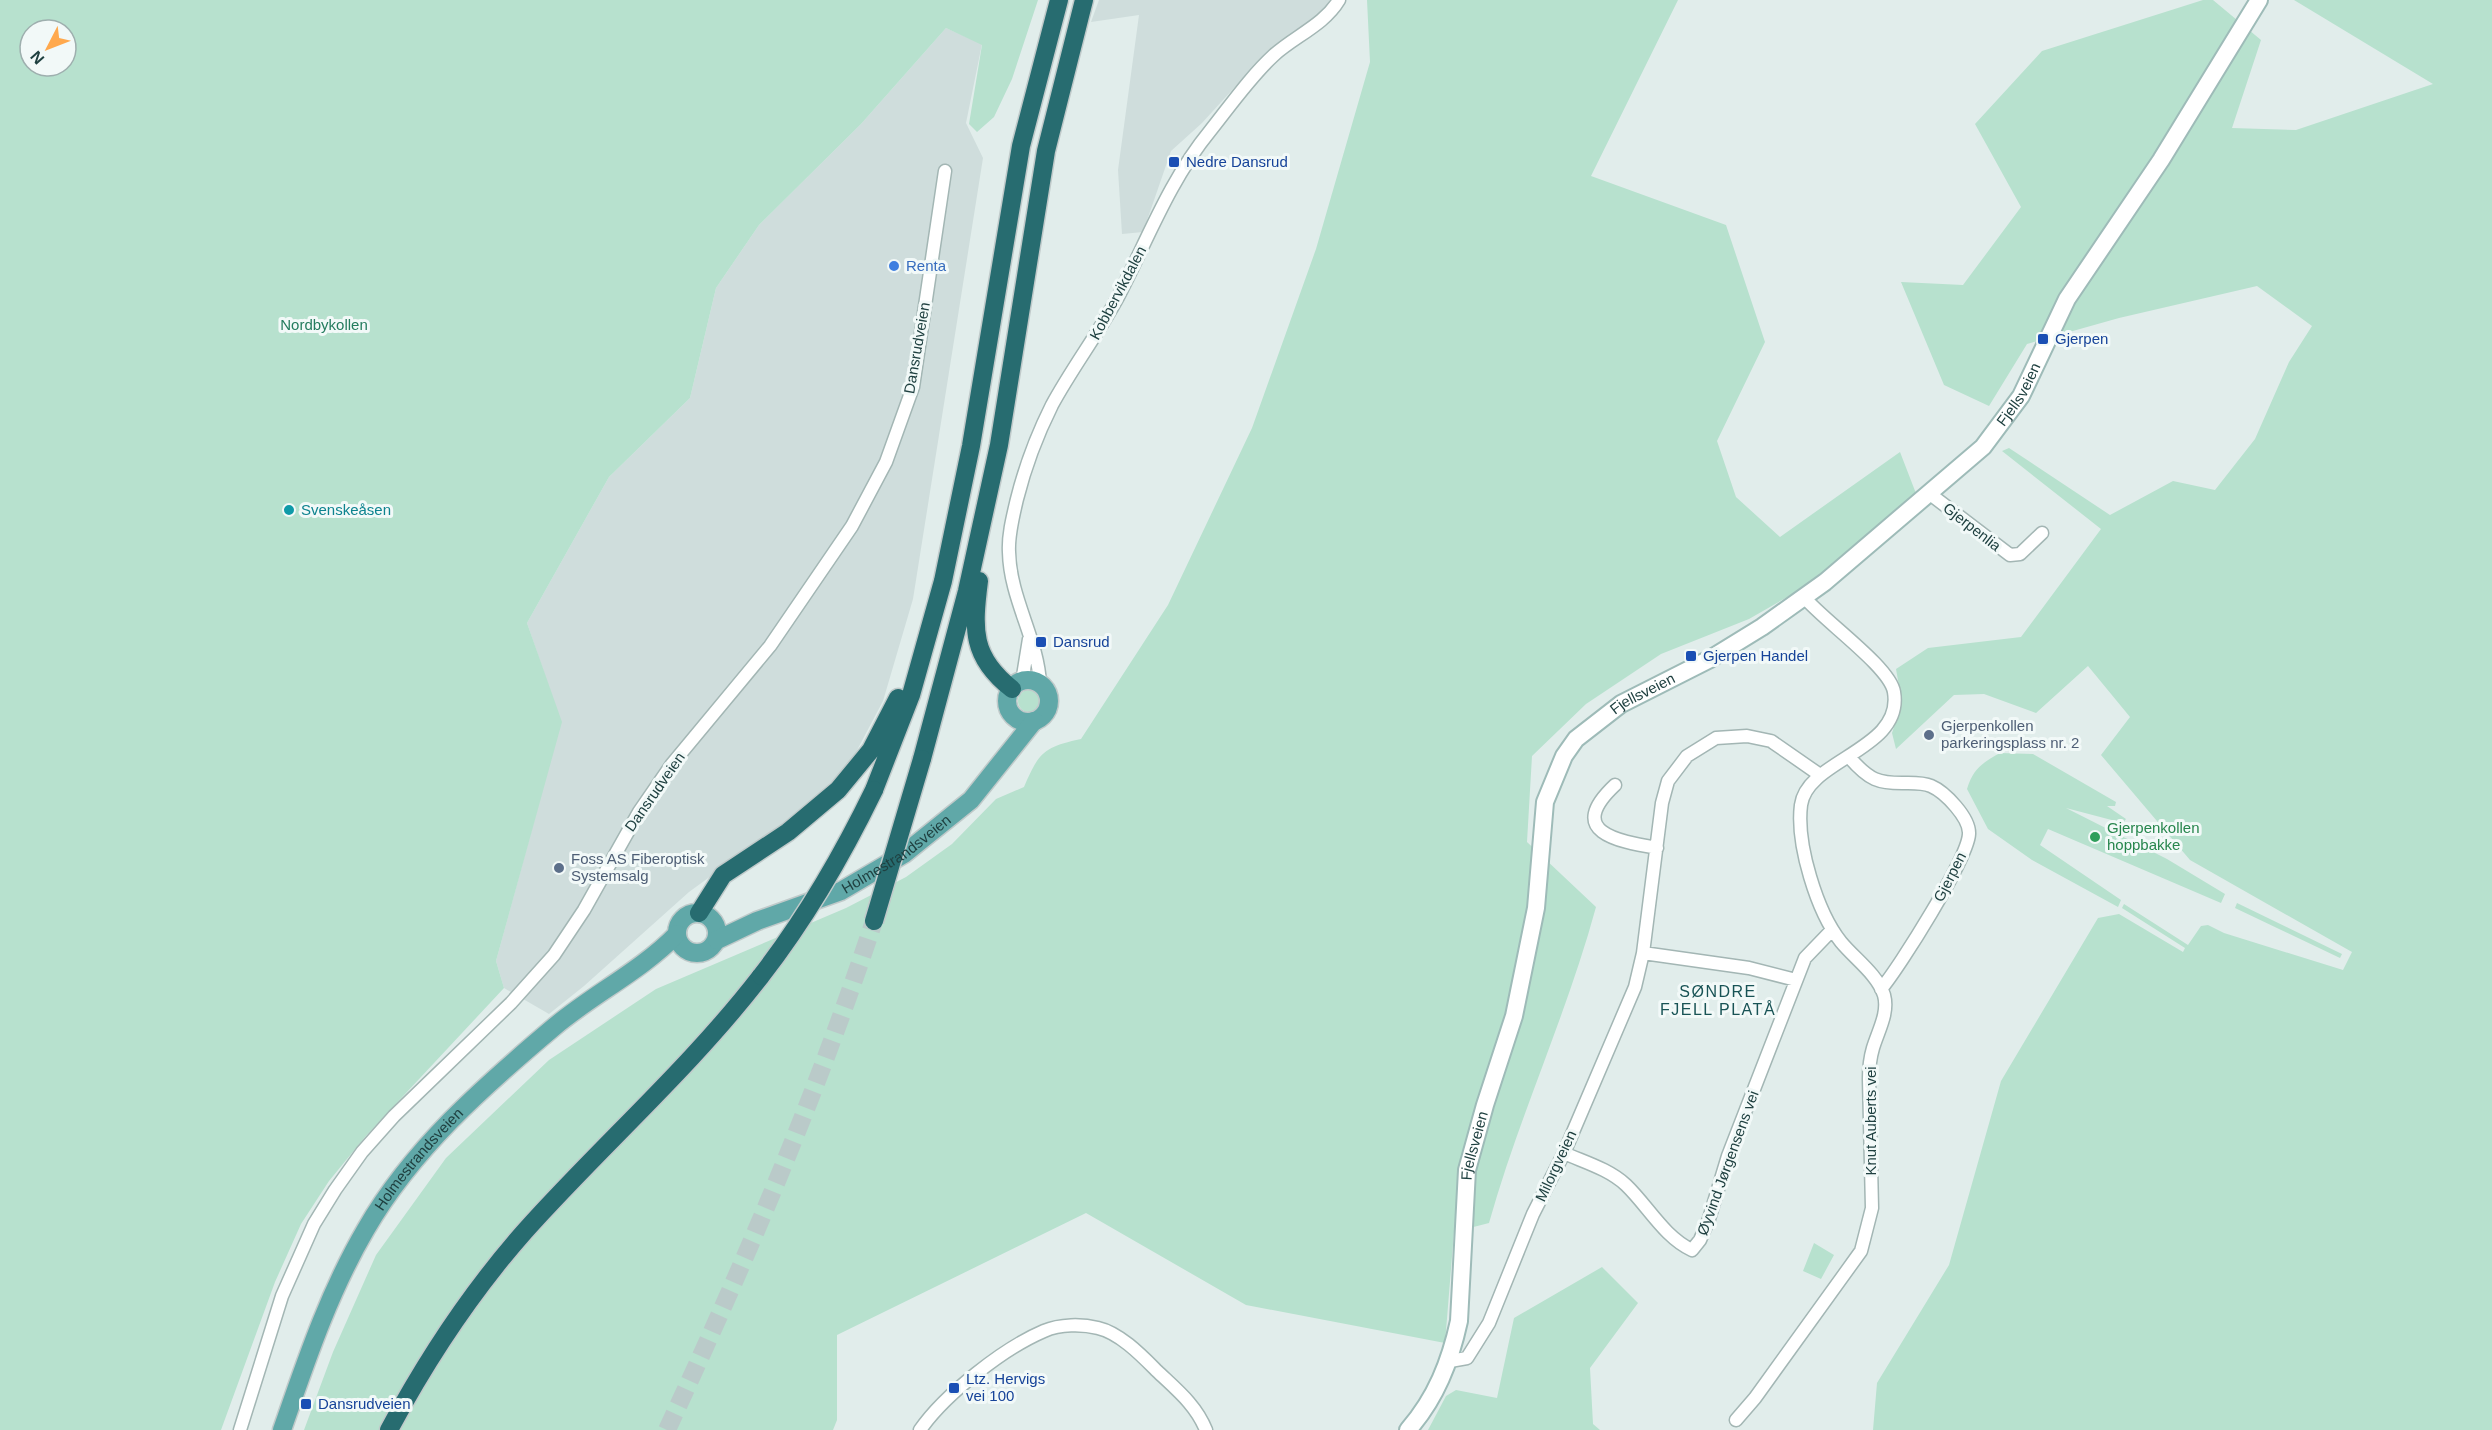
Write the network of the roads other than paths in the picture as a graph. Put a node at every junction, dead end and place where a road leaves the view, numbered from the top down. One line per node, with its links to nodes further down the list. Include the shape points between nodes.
1 (1059, 0): 9 (highway, via 1022,146 971,446)
2 (1084, 0): 6 (highway, via 1046,151)
3 (1339, 0): 11 (street, Kobbervikdalen, via 1322,21 1263,66 1190,155 1104,321 1052,406 1023,478 1010,536 1013,586)
4 (2259, 0): 7 (main road, Fjellsveien, via 2161,160 2067,299 2009,415 1983,447)
5 (945, 171): 31 (street, Dansrudveien, via 913,387 886,462 852,526 770,646 672,764 554,955 511,1003 394,1116 335,1190 314,1224 282,1296)
6 (999, 445): 12 (highway, via 992,522 979,580 975,629 985,663); 21 (highway, bridge, via 967,591)
7 (1930, 494): 8 (street, Gjerpenlia, via 2010,555 2025,550); 10 (main road, Fjellsveien)
8 (2042, 533)
9 (943, 581): 20 (highway, via 886,725 855,772 814,813 723,875); 33 (highway, bridge, via 911,695 874,790 831,874 790,939 695,1052 492,1270 432,1354)
10 (1804, 597): 16 (street, via 1878,665 1892,684 1894,704 1885,724); 29 (main road, Fjellsveien, via 1710,659 1620,704 1576,739 1556,771 1545,802 1536,908 1522,981 1467,1170 1459,1321)
11 (1029, 638): 12 (street, Kobbervikdalen); 12 (street, Kobbervikdalen, via 1039,662)
12 (1025, 685): 13 (main road, via 1008,703); 14 (main road, via 1047,693 1049,704 1044,715)
13 (1014, 716): 14 (main road, via 1023,722); 15 (main road)
14 (1034, 721): 15 (main road, Holmestrandsveien)
15 (1010, 751): 23 (main road, Holmestrandsveien, via 971,800 904,854 841,891)
16 (1849, 758): 17 (street); 27 (street, Gjerpen, via 1879,782 1920,783 1938,790 1964,818 1969,830 1963,853 1929,917 1898,969)
17 (1820, 775): 19 (street, Milorgveien, via 1780,746 1761,738 1716,738 1687,756 1672,773 1662,803); 22 (street, via 1806,789 1801,817 1818,904)
18 (1615, 785): 19 (street, via 1598,804 1598,830 1603,835)
19 (1656, 848): 25 (street, Milorgveien)
20 (699, 913): 23 (main road, via 709,916); 24 (main road, via 683,919)
21 (874, 921)
22 (1832, 930): 26 (street, Øyvind Jørgensens vei, via 1805,958); 27 (street)
23 (716, 932): 24 (main road, via 711,948 703,953 693,953)
24 (681, 942): 32 (main road, Holmestrandsveien, via 591,998 534,1044 455,1117 408,1168 367,1227 343,1271)
25 (1643, 953): 26 (street, via 1749,968); 28 (street, Milorgveien, via 1635,987)
26 (1797, 980): 28 (street, Øyvind Jørgensens vei, via 1728,1156 1701,1240 1692,1250 1674,1238 1625,1184)
27 (1881, 989): 30 (street, Knut Auberts vei, via 1884,1012 1869,1079 1872,1208 1867,1235 1854,1262)
28 (1564, 1153): 29 (street, Milorgveien, via 1533,1214 1481,1338 1467,1358)
29 (1450, 1361): 36 (main road, Fjellsveien, via 1434,1394)
30 (1736, 1420)
31 (240, 1430)
32 (282, 1430)
33 (389, 1430)
34 (920, 1430): 35 (street, via 952,1396 1009,1352 1045,1330 1074,1325 1107,1332 1134,1350 1198,1411)
35 (1206, 1430)
36 (1408, 1430)

